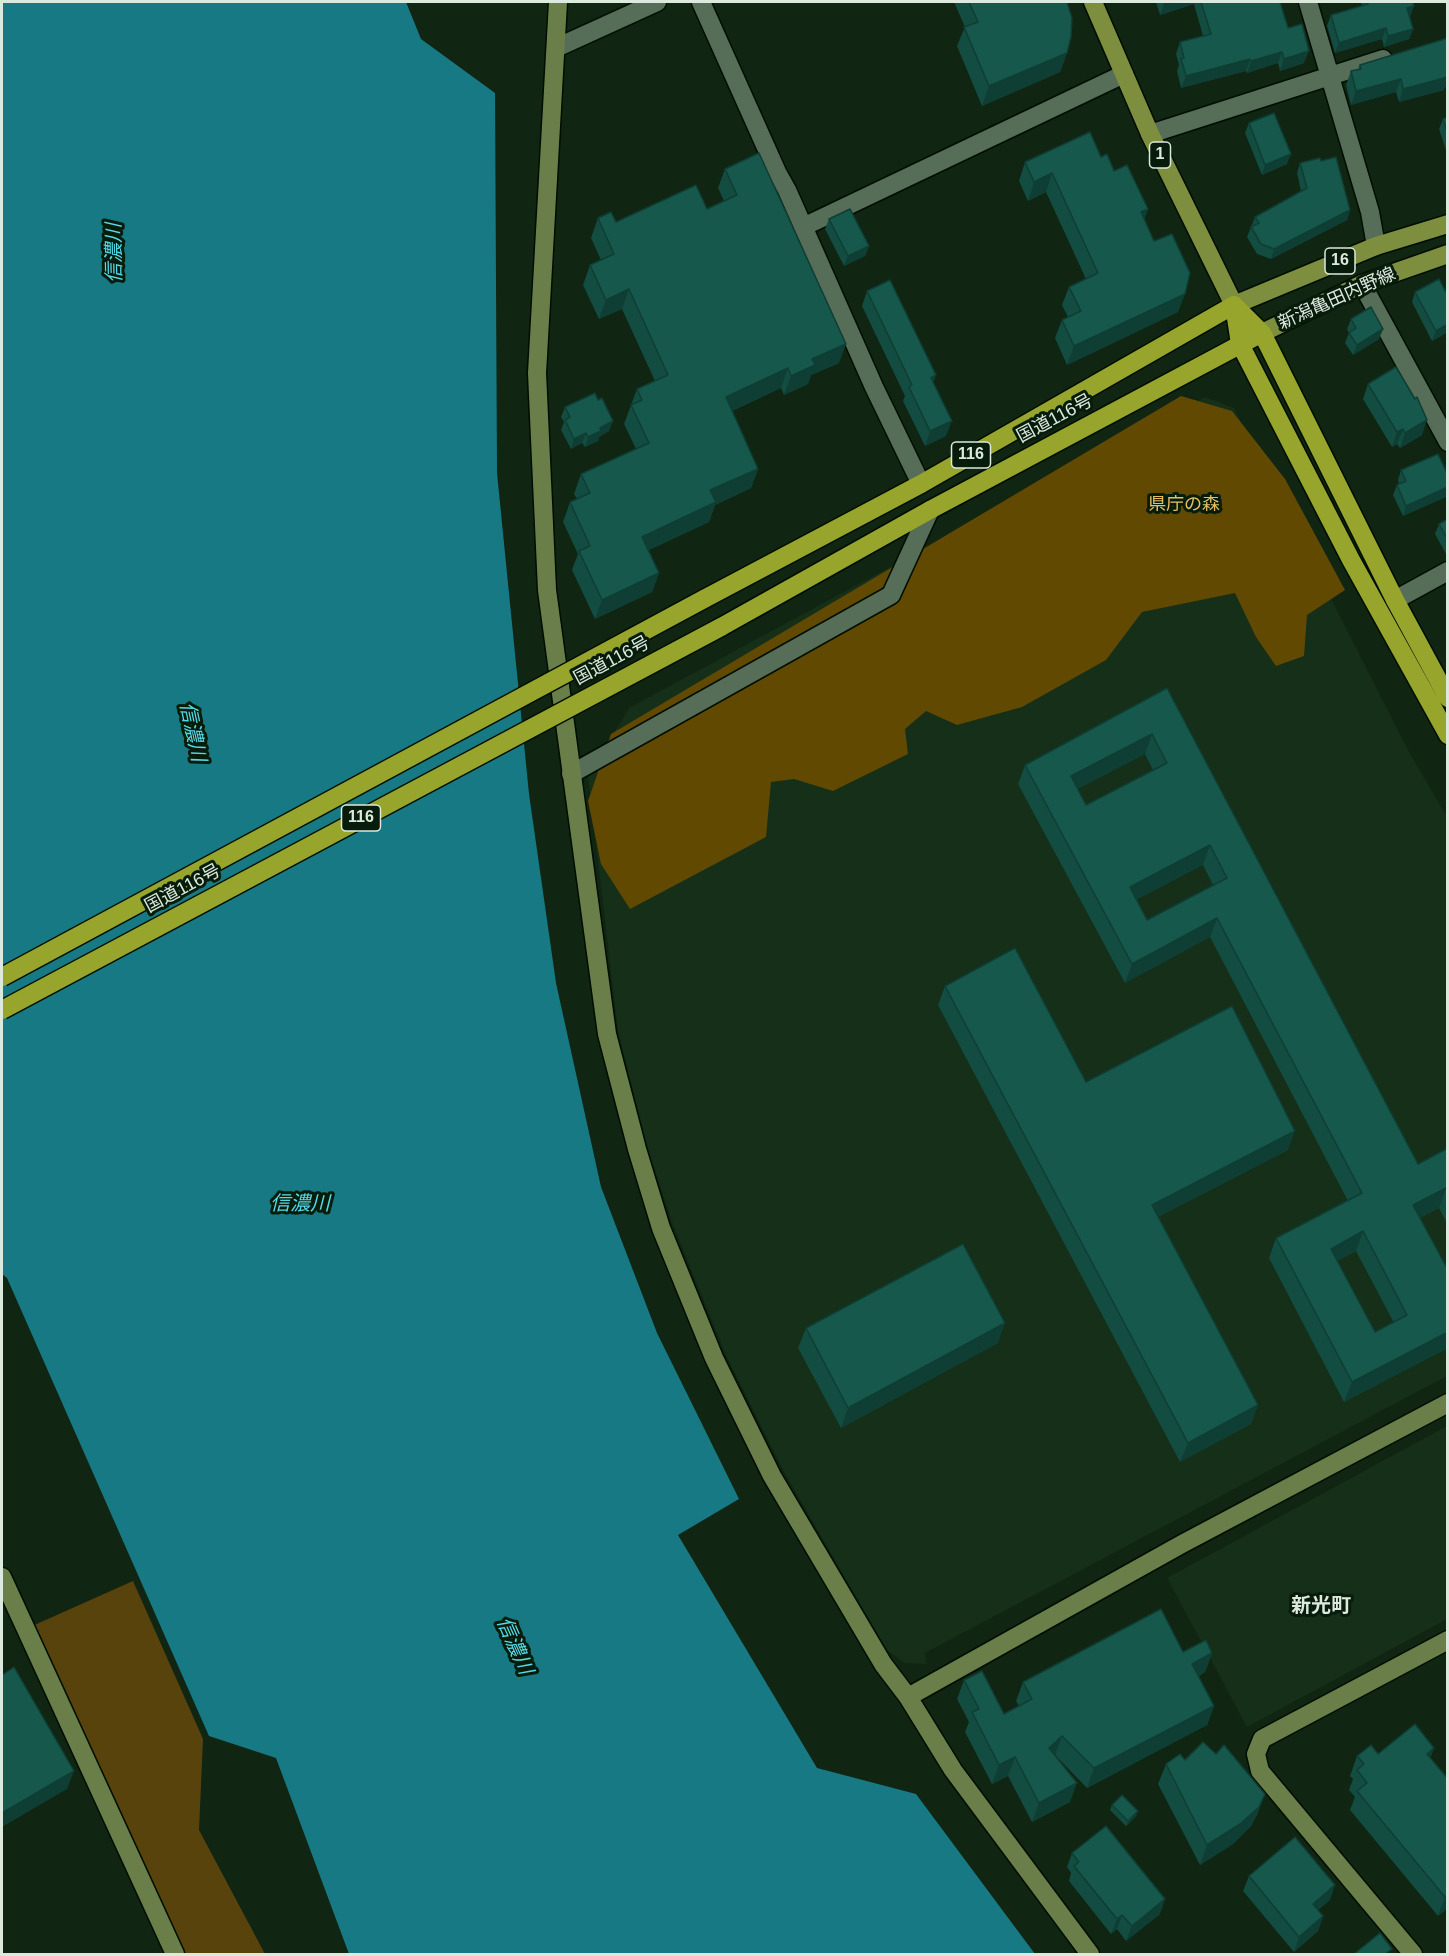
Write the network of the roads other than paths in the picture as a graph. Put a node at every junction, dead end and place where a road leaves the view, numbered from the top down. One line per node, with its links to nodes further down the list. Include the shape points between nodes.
1 (558, 2): 6 (street)
2 (657, 2): 6 (street)
3 (701, 2): 12 (street)
4 (1093, 2): 8 (main road, 1)
5 (1308, 2): 9 (street)
6 (556, 48): 26 (street, via 537,373 547,590)
7 (1404, 52): 9 (street)
8 (1124, 74): 10 (main road, 1); 12 (street)
9 (1329, 75): 10 (street); 13 (street, via 1370,212)
10 (1150, 134): 16 (main road, 1)
11 (1448, 224): 13 (main road, 新潟亀田内野線 / 16)
12 (803, 227): 20 (street)
13 (1376, 246): 16 (main road, 新潟亀田内野線 / 16)
14 (1448, 254): 15 (main road, 新潟亀田内野線 / 16)
15 (1362, 284): 17 (main road, 新潟亀田内野線 / 16); 19 (street)
16 (1234, 305): 17 (highway); 18 (highway); 20 (highway, 国道116号 / 116)
17 (1262, 333): 18 (highway, 国道116号 / 116); 23 (highway)
18 (1240, 344): 21 (highway, 国道116号 / 116); 25 (highway, via 1351,560)
19 (1448, 442)
20 (921, 484): 27 (highway, 国道116号 / 116, bridge)
21 (930, 510): 26 (street, via 891,595); 28 (highway, 国道116号 / 116, bridge, via 721,627)
22 (1448, 571): 23 (street)
23 (1395, 600): 24 (highway)
24 (1448, 698)
25 (1448, 735)
26 (571, 774): 32 (street, via 607,1034 661,1228 714,1359 772,1476 883,1664)
27 (2, 977)
28 (2, 1010)
29 (1448, 1403): 32 (street)
30 (2, 1577): 33 (street)
31 (1448, 1640): 35 (street, via 1263,1738 1256,1754 1260,1771)
32 (908, 1697): 34 (street, via 953,1770)
33 (175, 1954)
34 (1090, 1954)
35 (1413, 1954)

